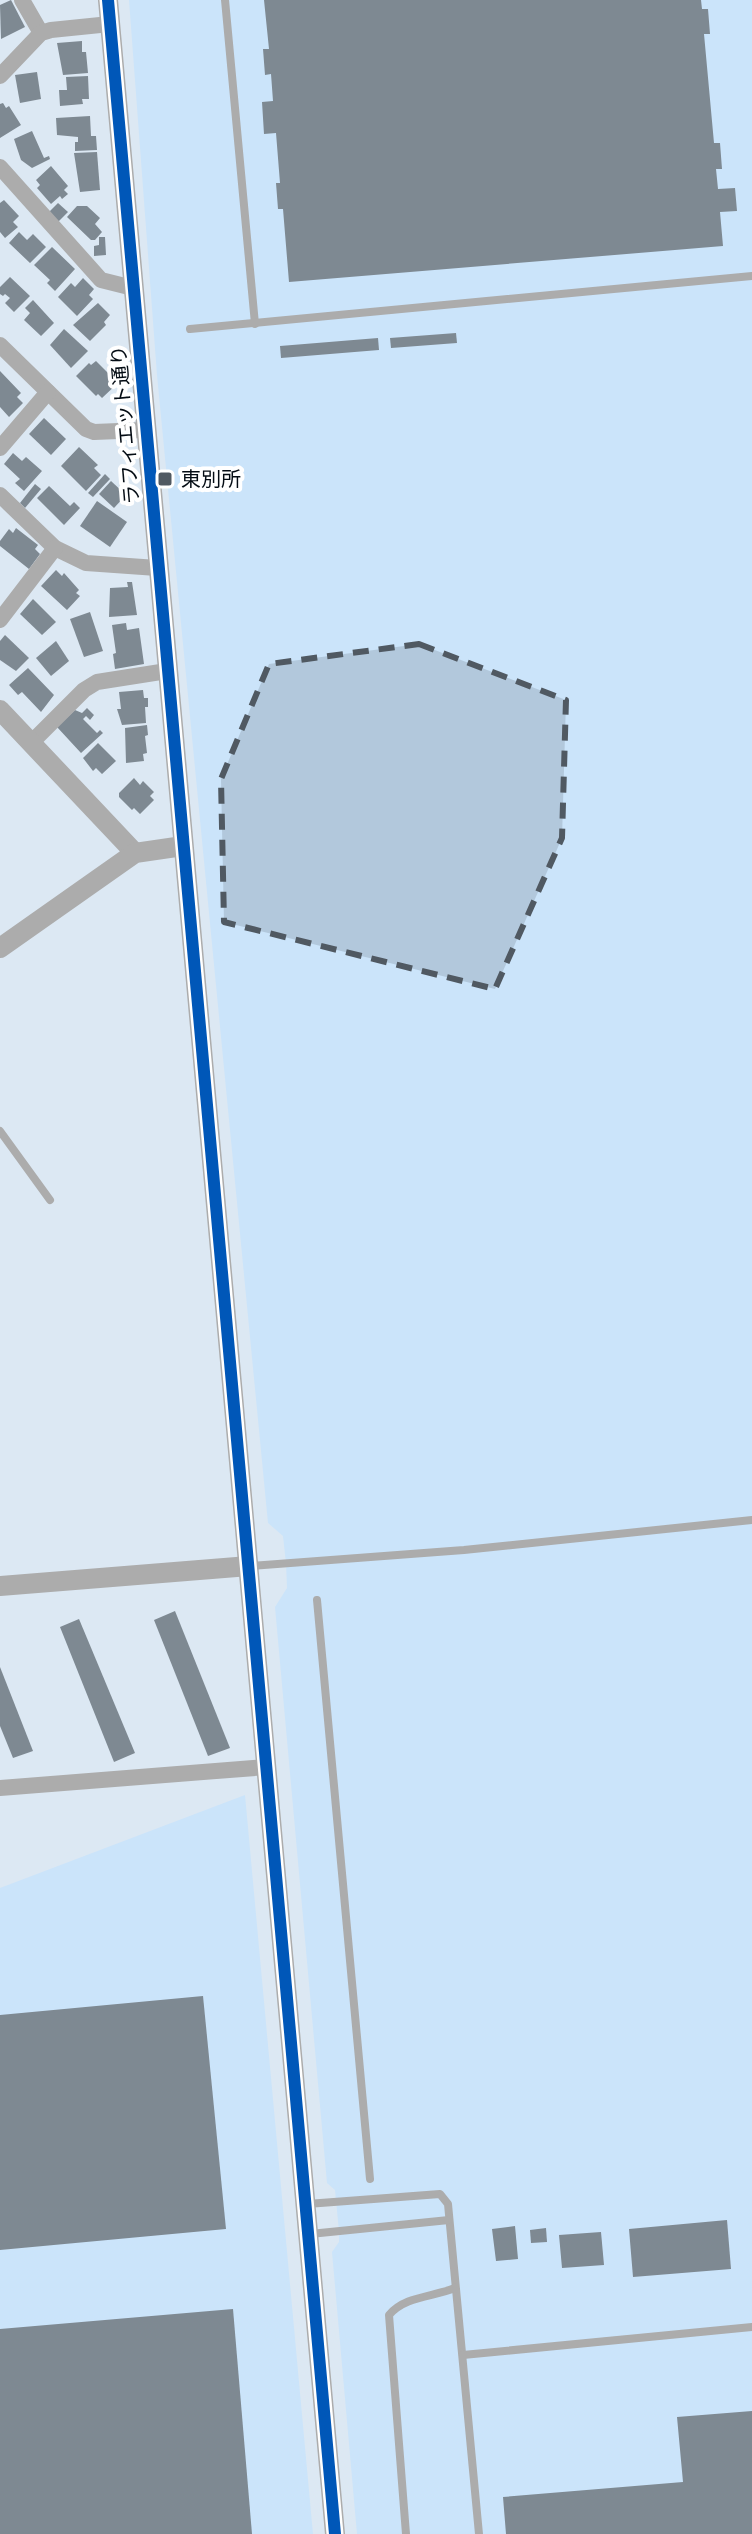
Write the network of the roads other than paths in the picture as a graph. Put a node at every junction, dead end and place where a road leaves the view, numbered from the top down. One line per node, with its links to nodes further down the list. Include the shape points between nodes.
1 (22, 0): 5 (street)
2 (108, 0): 4 (street, ラフィエット通り)
3 (225, 0): 10 (lane)
4 (110, 24): 5 (street); 9 (street, ラフィエット通り)
5 (41, 33): 6 (street)
6 (0, 76)
7 (0, 167): 9 (street, via 101,280)
8 (752, 276): 10 (lane)
9 (133, 288): 14 (street, ラフィエット通り)
10 (255, 324): 11 (lane)
11 (190, 329)
12 (0, 345): 13 (street)
13 (48, 392): 14 (street, via 86,429); 15 (street)
14 (144, 430): 18 (street, ラフィエット通り)
15 (0, 448)
16 (0, 495): 17 (street)
17 (55, 548): 18 (street, via 86,563); 19 (street)
18 (157, 568): 20 (street, ラフィエット通り)
19 (0, 620)
20 (167, 671): 22 (street, via 97,682); 23 (street, ラフィエット通り)
21 (0, 710): 22 (street)
22 (31, 743): 24 (street)
23 (183, 846): 24 (street); 30 (street, ラフィエット通り)
24 (135, 853): 25 (street)
25 (0, 948)
26 (0, 1131): 27 (lane)
27 (4, 1144): 28 (lane)
28 (50, 1200)
29 (752, 1520): 30 (lane)
30 (249, 1566): 31 (street); 33 (street, ラフィエット通り)
31 (0, 1586)
32 (317, 1600): 35 (lane)
33 (267, 1767): 34 (street); 36 (street, ラフィエット通り)
34 (0, 1788)
35 (370, 2179)
36 (306, 2204): 37 (lane, via 440,2194 448,2204); 38 (street, ラフィエット通り)
37 (449, 2220): 38 (lane); 39 (lane)
38 (309, 2234): 42 (street, ラフィエット通り)
39 (455, 2288): 41 (lane); 43 (lane, via 410,2300 389,2315)
40 (752, 2327): 41 (lane)
41 (463, 2355): 44 (lane)
42 (335, 2534)
43 (406, 2534)
44 (479, 2534)

